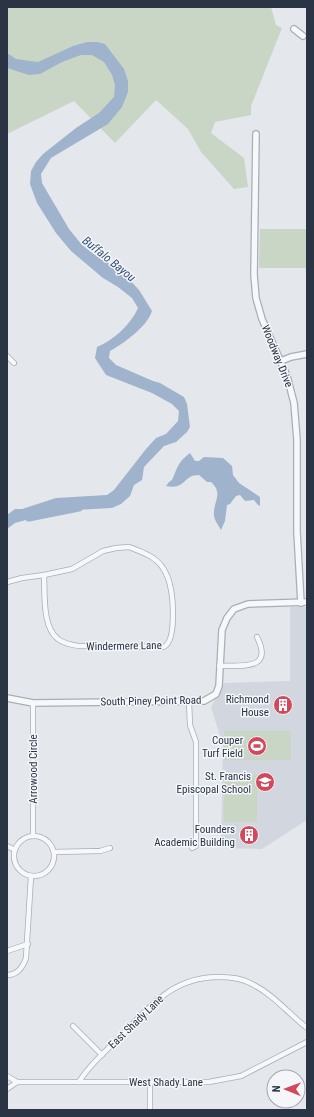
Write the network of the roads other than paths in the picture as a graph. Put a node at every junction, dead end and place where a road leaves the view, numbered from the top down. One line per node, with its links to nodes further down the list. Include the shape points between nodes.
1 (294, 29): 2 (street)
2 (303, 36)
3 (256, 134): 6 (street, Woodway Drive, via 255,287 262,319)
4 (307, 354): 6 (street, via 291,356)
5 (7, 356): 7 (street)
6 (281, 361): 10 (street, Woodway Drive, via 291,390 296,417 297,532)
7 (14, 363)
8 (44, 575): 8 (street, Windermere Lane, via 72,570 103,551 116,548 129,547 144,552 162,567 170,584 173,626 169,642 163,647 79,646 58,639 47,620); 9 (street, Windermere Lane)
9 (7, 582)
10 (304, 602): 12 (street, South Piney Point Road, via 248,604 234,609 222,630)
11 (257, 636): 12 (street, via 263,654 260,660 253,664)
12 (219, 666): 14 (street, South Piney Point Road, via 219,686 216,694 204,701)
13 (7, 698): 15 (street, South Piney Point Road)
14 (188, 702): 15 (street, South Piney Point Road); 19 (street, via 190,725 196,742 196,846)
15 (32, 703): 16 (street, Arrowood Circle)
16 (33, 836): 20 (street, via 20,842); 21 (street, via 48,841)
17 (7, 846): 20 (street)
18 (110, 848): 21 (street, via 100,851)
19 (192, 848)
20 (15, 850): 22 (street, via 17,867 24,874)
21 (54, 852): 22 (street, via 51,867 39,876)
22 (31, 876): 23 (street)
23 (28, 944): 24 (street); 25 (street, via 23,967 12,975)
24 (7, 951)
25 (7, 975)
26 (73, 1026): 29 (street)
27 (307, 1028): 29 (street, East Shady Lane, via 250,983 228,977 204,977 166,992)
28 (307, 1042): 33 (street, West Shady Lane, via 241,1076 210,1082)
29 (102, 1055): 32 (street, East Shady Lane)
30 (7, 1076): 31 (street)
31 (17, 1082): 32 (street, West Shady Lane); 34 (street)
32 (79, 1082): 33 (street, West Shady Lane)
33 (150, 1082): 35 (street)
34 (7, 1089)
35 (150, 1110)

